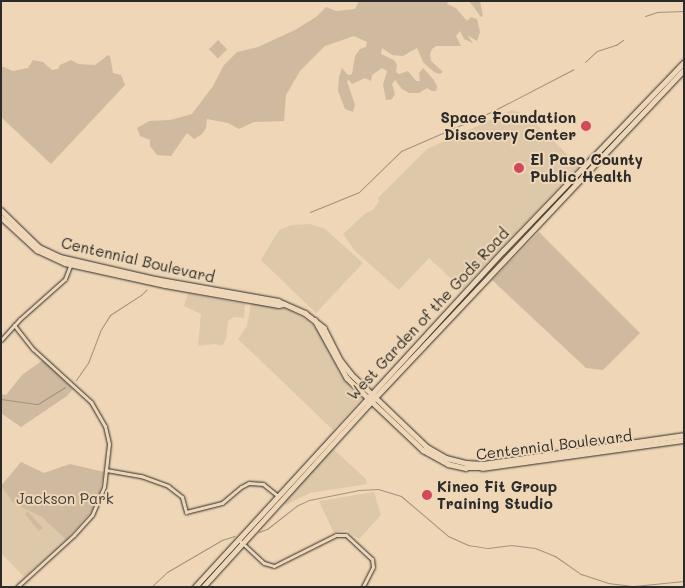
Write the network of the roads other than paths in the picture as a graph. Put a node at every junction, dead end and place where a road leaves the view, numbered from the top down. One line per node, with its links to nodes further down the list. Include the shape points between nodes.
1 (684, 62): 7 (main road, West Garden of the Gods Road)
2 (684, 70): 9 (main road, West Garden of the Gods Road)
3 (1, 210): 5 (main road, Centennial Boulevard, via 39,247)
4 (1, 217): 5 (main road, Centennial Boulevard, via 37,250)
5 (71, 262): 6 (main road, Centennial Boulevard); 6 (main road, Centennial Boulevard, via 149,282); 8 (street, via 65,279)
6 (167, 283): 11 (main road, Centennial Boulevard, via 278,301 301,310 326,332 344,366)
7 (468, 291): 9 (main road); 11 (main road, West Garden of the Gods Road)
8 (14, 325): 10 (street); 14 (street, via 33,349 91,402 105,426 109,444)
9 (441, 327): 11 (main road, West Garden of the Gods Road)
10 (1, 340)
11 (371, 397): 12 (main road, Centennial Boulevard, via 427,447 466,464); 13 (main road, Centennial Boulevard, via 423,450 442,461 466,468 490,468); 15 (main road, West Garden of the Gods Road)
12 (684, 435)
13 (684, 440)
14 (106, 470): 15 (street, via 141,476 168,486 182,497 186,512 222,504 249,483 263,484); 18 (street, via 101,496 87,522)
15 (280, 497): 16 (main road, West Garden of the Gods Road); 17 (main road, West Garden of the Gods Road)
16 (238, 539): 17 (street); 19 (main road, West Garden of the Gods Road)
17 (243, 543): 20 (main road, West Garden of the Gods Road); 21 (street, via 264,563 276,566 336,536 346,535 372,559 373,567)
18 (16, 587)
19 (195, 587)
20 (203, 587)
21 (363, 587)

